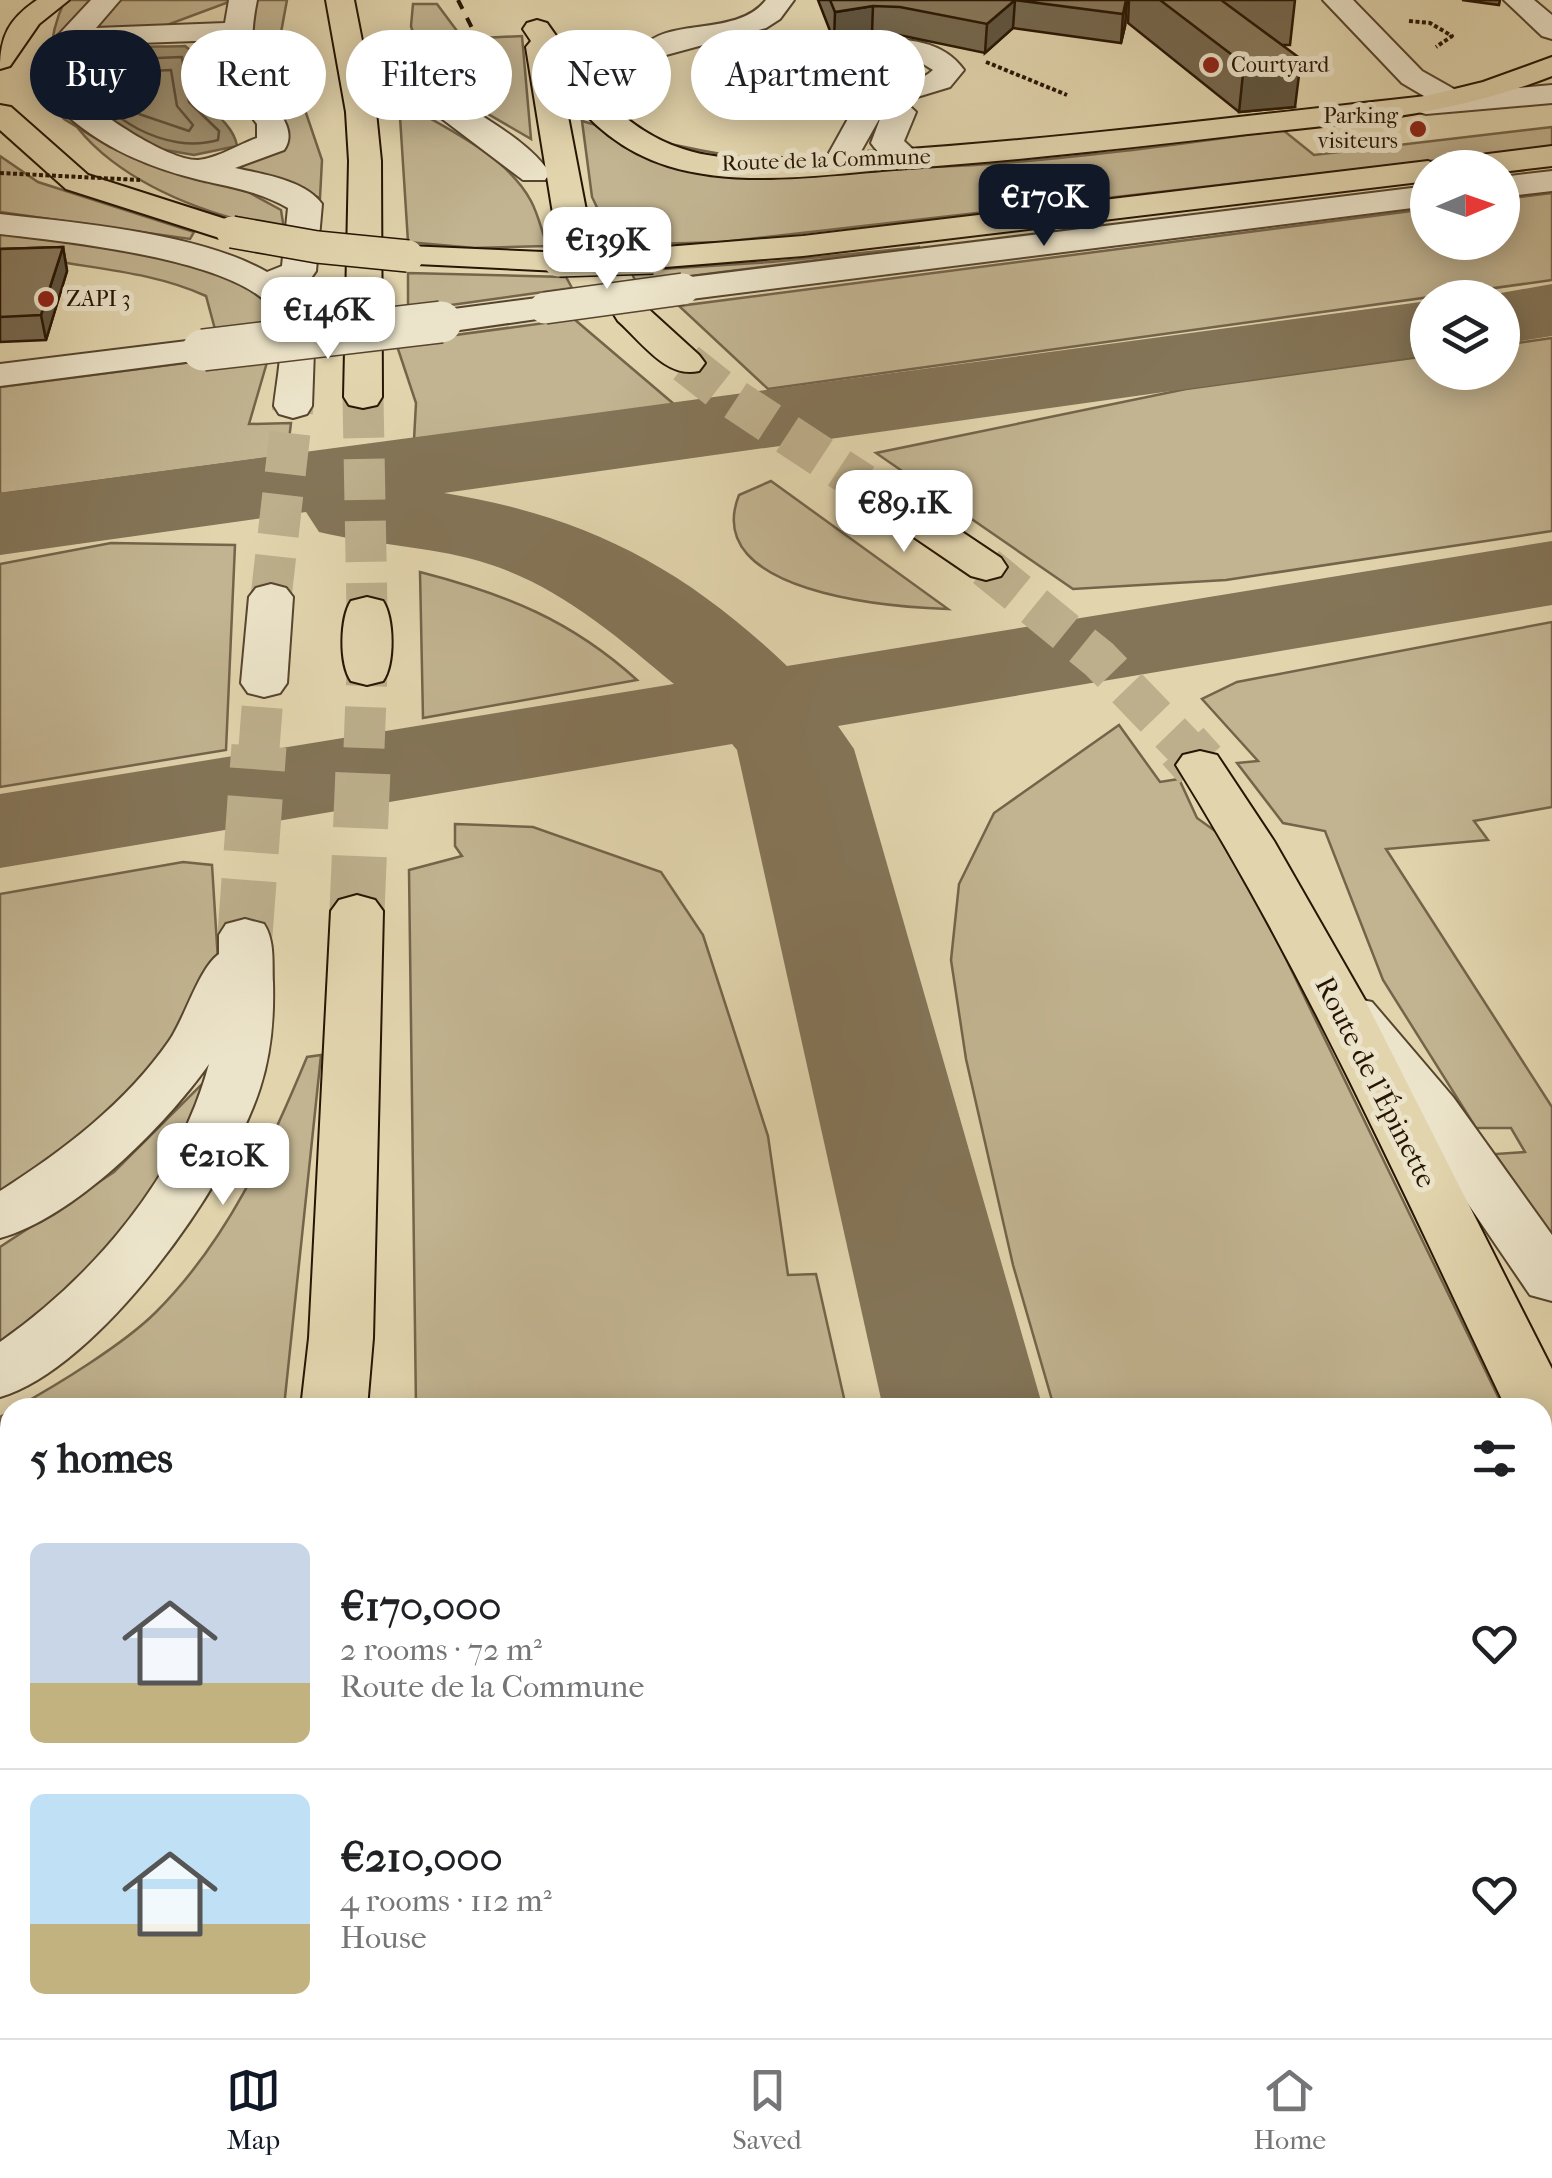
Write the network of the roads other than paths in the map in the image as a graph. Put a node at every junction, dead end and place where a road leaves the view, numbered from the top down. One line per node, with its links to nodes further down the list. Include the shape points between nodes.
1 (55, 0): 13 (main road, via 29,18)
2 (106, 0): 9 (street)
3 (243, 0): 10 (street)
4 (340, 0): 37 (main road, via 362,124)
5 (780, 0): 12 (street, via 748,24)
6 (1338, 0): 16 (street)
7 (1518, 0): 11 (street)
8 (535, 14): 24 (main road, Route de la Commune, via 593,108 647,148 720,166); 32 (main road, via 572,226)
9 (78, 30)
10 (236, 30)
11 (1552, 30)
12 (671, 45)
13 (0, 60)
14 (1552, 66): 16 (main road, Route de la Commune)
15 (1552, 94): 16 (street)
16 (1439, 102): 22 (main road, Route de la Commune, via 1123,141)
17 (0, 114): 32 (main road, bridge, via 77,182 232,232 408,256)
18 (93, 120): 25 (street, via 134,150)
19 (270, 120): 25 (street, via 273,143)
20 (469, 120): 26 (street)
21 (1552, 156): 23 (main road)
22 (906, 158): 24 (main road, Route de la Commune); 24 (street, via 886,143 901,112 873,103)
23 (1520, 160)
24 (840, 162)
25 (200, 170): 33 (street, via 281,188 305,204 300,270)
26 (534, 173)
27 (1410, 173): 32 (main road, bridge, via 803,246 653,258)
28 (1552, 181): 29 (street)
29 (1520, 185)
30 (1410, 198): 36 (street, bridge)
31 (5, 224): 33 (street, via 150,247 239,268)
32 (569, 254)
33 (266, 285): 38 (street, via 296,316)
34 (631, 313): 35 (main road)
35 (686, 363)
36 (0, 376)
37 (364, 397)
38 (293, 406)
39 (863, 484): 40 (main road)
40 (986, 567)
41 (271, 597): 44 (street)
42 (367, 610): 43 (main road)
43 (367, 671)
44 (264, 683)
45 (1200, 765): 47 (main road, Route de l'Épinette, via 1258,852)
46 (357, 911): 50 (main road)
47 (1328, 985): 49 (street, via 1433,1110); 54 (main road, Route de l'Épinette)
48 (0, 1218): 51 (street, via 131,1122 190,1057 218,1011 245,935 243,1041 222,1118 191,1176 122,1266 28,1356)
49 (1552, 1280)
50 (341, 1338): 52 (main road); 53 (main road)
51 (0, 1374)
52 (335, 1398)
53 (362, 1398)
54 (1533, 1398)

